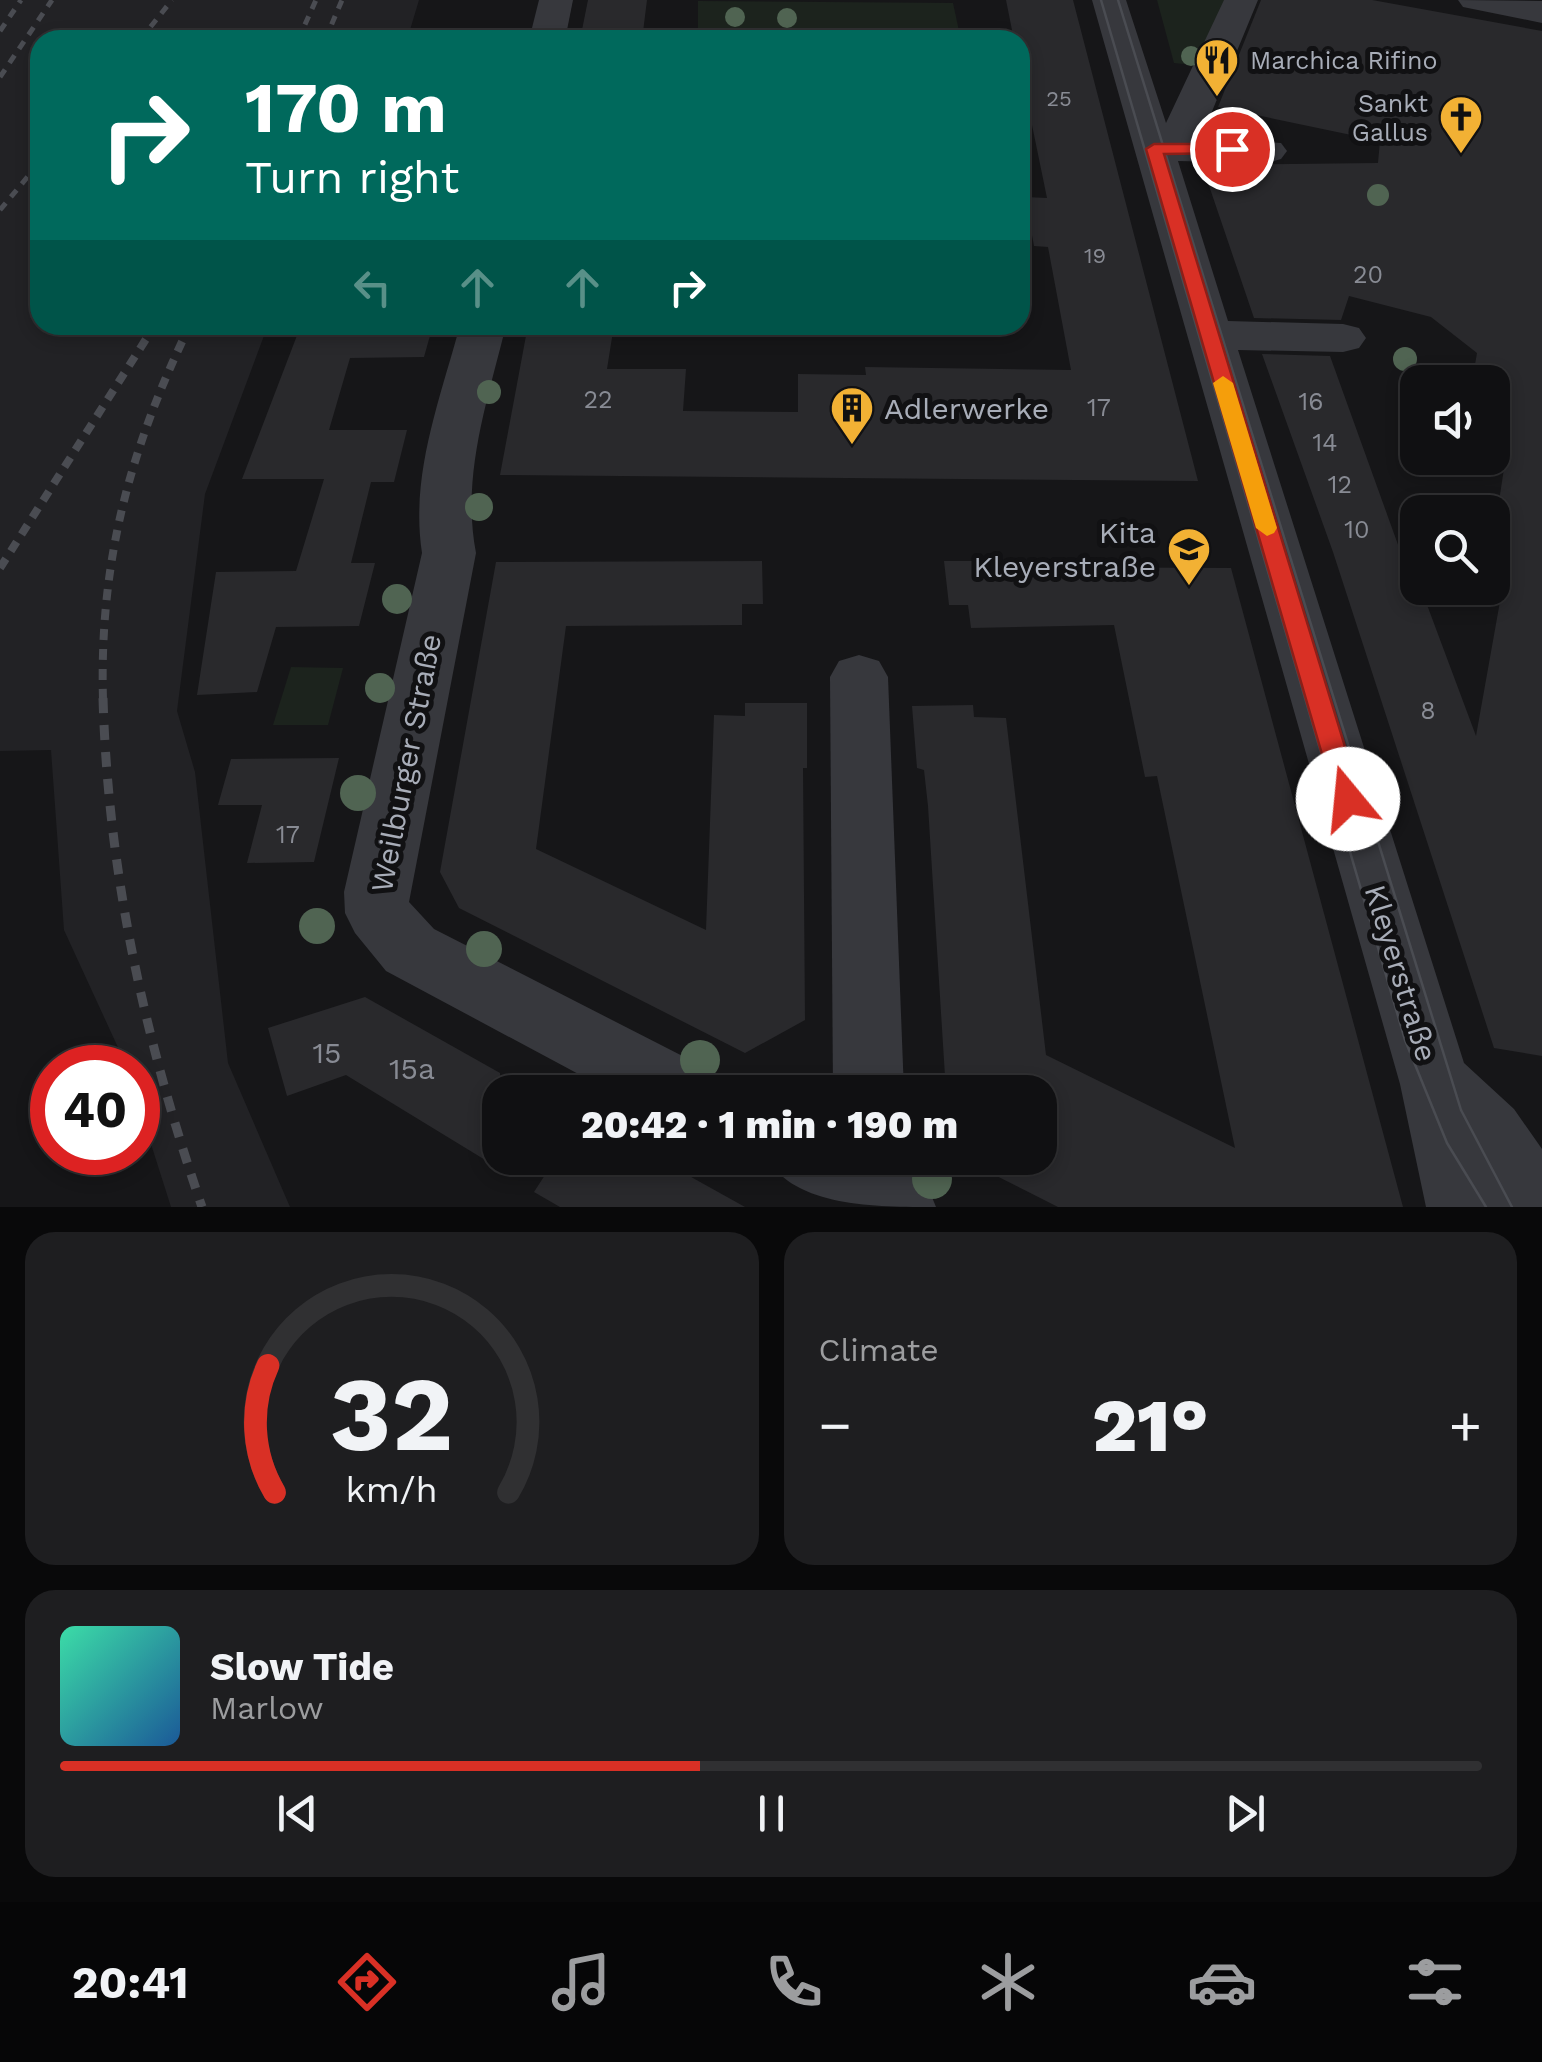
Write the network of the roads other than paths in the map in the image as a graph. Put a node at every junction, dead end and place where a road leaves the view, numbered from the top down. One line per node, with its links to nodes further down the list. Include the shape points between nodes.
1 (556, 0): 6 (street)
2 (1110, 0): 7 (street, Kleyerstraße)
3 (1241, 0): 7 (street, via 1182,130)
4 (1475, 0): 5 (street)
5 (1542, 12)
6 (549, 30)
7 (1167, 148): 8 (street); 10 (street, Kleyerstraße)
8 (1267, 151)
9 (481, 335): 13 (street, Weilburger Straße, via 446,490 449,553 376,892 378,914 410,950)
10 (1209, 336): 11 (street); 15 (street, Kleyerstraße)
11 (1343, 338)
12 (859, 677): 14 (street)
13 (649, 1075)
14 (869, 1075)
15 (1435, 1084): 16 (street, Kleyerstraße); 19 (street, Kleyerstraße)
16 (1515, 1145): 20 (street, Kleyerstraße)
17 (846, 1175): 18 (street)
18 (898, 1207)
19 (1464, 1207)
20 (1538, 1207)

